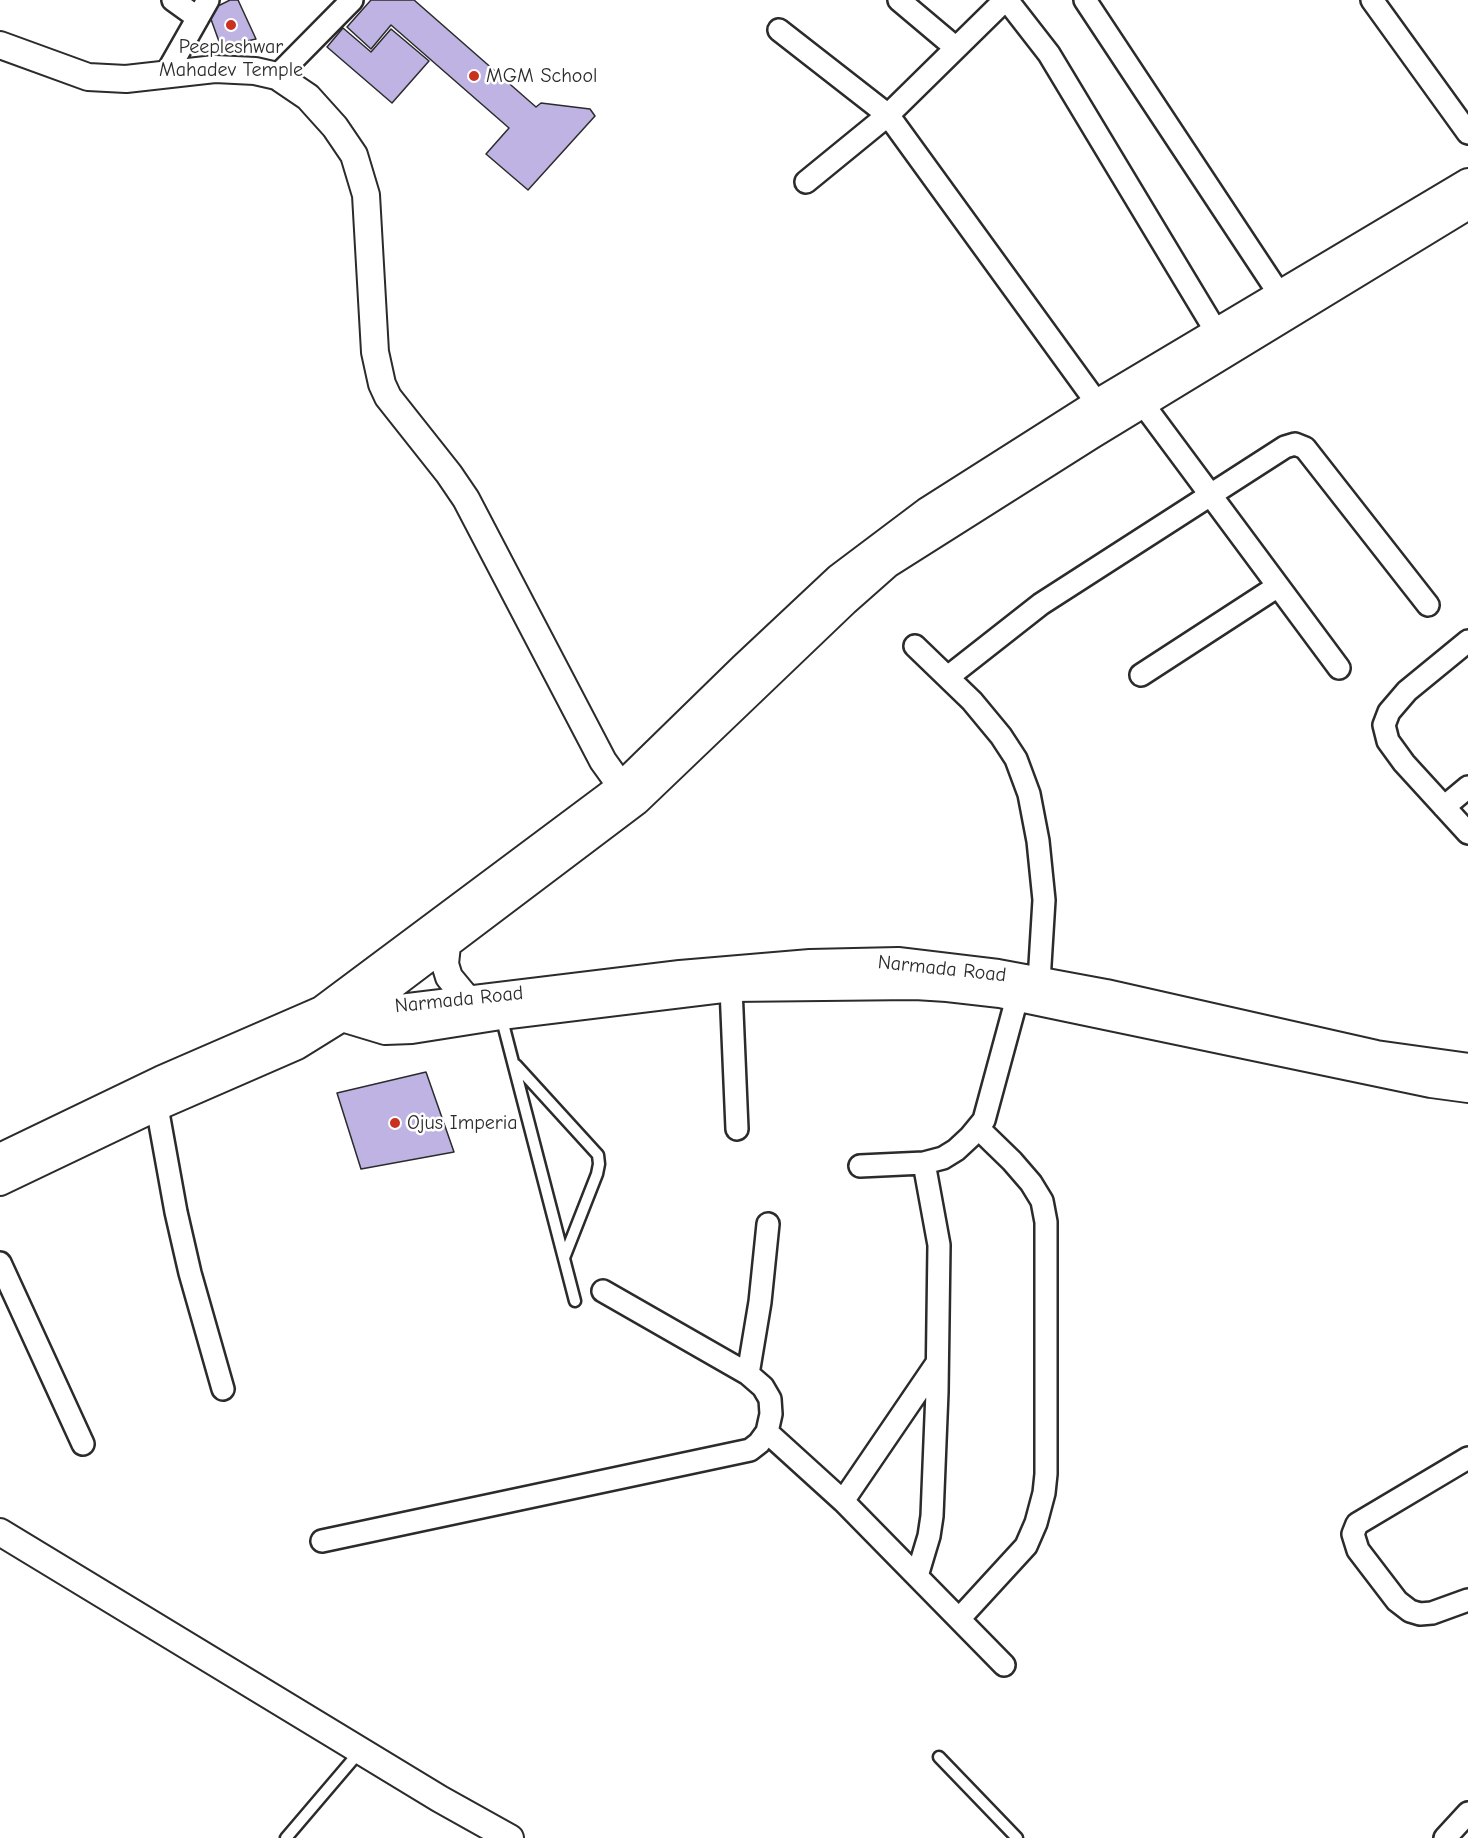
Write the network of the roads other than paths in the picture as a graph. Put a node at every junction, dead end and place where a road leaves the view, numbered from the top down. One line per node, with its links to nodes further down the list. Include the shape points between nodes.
1 (173, 0): 8 (street)
2 (208, 0): 8 (street)
3 (352, 0): 13 (street)
4 (899, 0): 11 (street)
5 (1006, 0): 11 (street); 20 (street, via 1049,54)
6 (1085, 0): 19 (street)
7 (1372, 0): 15 (street)
8 (198, 18): 12 (street)
9 (779, 30): 14 (street)
10 (0, 45): 12 (street, via 88,78)
11 (956, 48): 14 (street)
12 (166, 74): 13 (street, via 215,69)
13 (278, 76): 32 (street, via 308,97 354,155 366,195 375,352 388,397 466,499 603,761)
14 (888, 115): 16 (street); 21 (street)
15 (1468, 134)
16 (806, 182)
17 (1468, 182): 19 (street)
18 (1466, 209): 22 (street)
19 (1280, 295): 20 (street)
20 (1217, 333): 21 (street)
21 (1097, 403): 22 (street); 32 (street, via 927,511 838,578 743,666)
22 (1143, 404): 23 (street); 32 (street, via 888,564)
23 (1212, 496): 24 (street); 25 (street, via 1285,447 1295,444 1305,448); 30 (street, via 1041,604)
24 (1278, 586): 28 (street); 29 (street)
25 (1428, 605)
26 (1468, 641): 33 (street, via 1407,691 1389,712 1384,725 1388,741 1404,763)
27 (915, 646): 30 (street)
28 (1339, 668)
29 (1141, 675)
30 (948, 677): 36 (street, via 1001,736 1016,759 1029,794 1044,900)
31 (1468, 787): 33 (street)
32 (629, 794): 35 (street); 40 (street)
33 (1444, 807): 34 (street)
34 (1468, 833)
35 (447, 945): 39 (street, via 445,964); 40 (street, via 384,992)
36 (1039, 981): 39 (street, Narmada Road, via 898,961 810,963 680,974); 43 (street, Narmada Road, via 1376,1054)
37 (731, 988): 38 (street, via 915,986); 41 (street); 47 (street)
38 (1017, 998): 44 (street); 46 (street, via 984,1120)
39 (468, 1000): 40 (street, Narmada Road, via 400,1008)
40 (341, 1007): 41 (street, via 385,1031); 45 (street, via 297,1046); 48 (street, via 162,1079)
41 (501, 1016): 42 (lane)
42 (513, 1063): 53 (lane); 53 (lane, via 598,1155 597,1174)
43 (1468, 1067)
44 (1468, 1089)
45 (157, 1107): 51 (street); 59 (street, via 188,1263)
46 (978, 1128): 49 (street, via 956,1150); 68 (street, via 1012,1161 1042,1201 1046,1222 1046,1474 1036,1523 1026,1546)
47 (737, 1129)
48 (0, 1157)
49 (924, 1163): 50 (street); 57 (street, via 939,1245)
50 (860, 1166)
51 (0, 1182)
52 (768, 1224): 58 (street)
53 (564, 1258): 56 (lane)
54 (0, 1263): 61 (street)
55 (603, 1291): 58 (street)
56 (575, 1301)
57 (938, 1362): 63 (street); 66 (street, via 932,1516)
58 (748, 1374): 60 (street, via 770,1399)
59 (223, 1389)
60 (767, 1432): 63 (street); 65 (street, via 750,1450)
61 (83, 1444)
62 (1468, 1458): 67 (street, via 1357,1524 1353,1534 1358,1550 1397,1601 1410,1611 1431,1613)
63 (843, 1501): 66 (street)
64 (0, 1532): 70 (street)
65 (322, 1541)
66 (917, 1576): 68 (street)
67 (1468, 1600)
68 (959, 1619): 69 (street)
69 (1004, 1665)
70 (362, 1750): 73 (lane); 74 (street)
71 (939, 1757): 75 (lane)
72 (1468, 1814): 76 (street)
73 (286, 1838)
74 (509, 1838)
75 (1017, 1838)
76 (1445, 1838)

